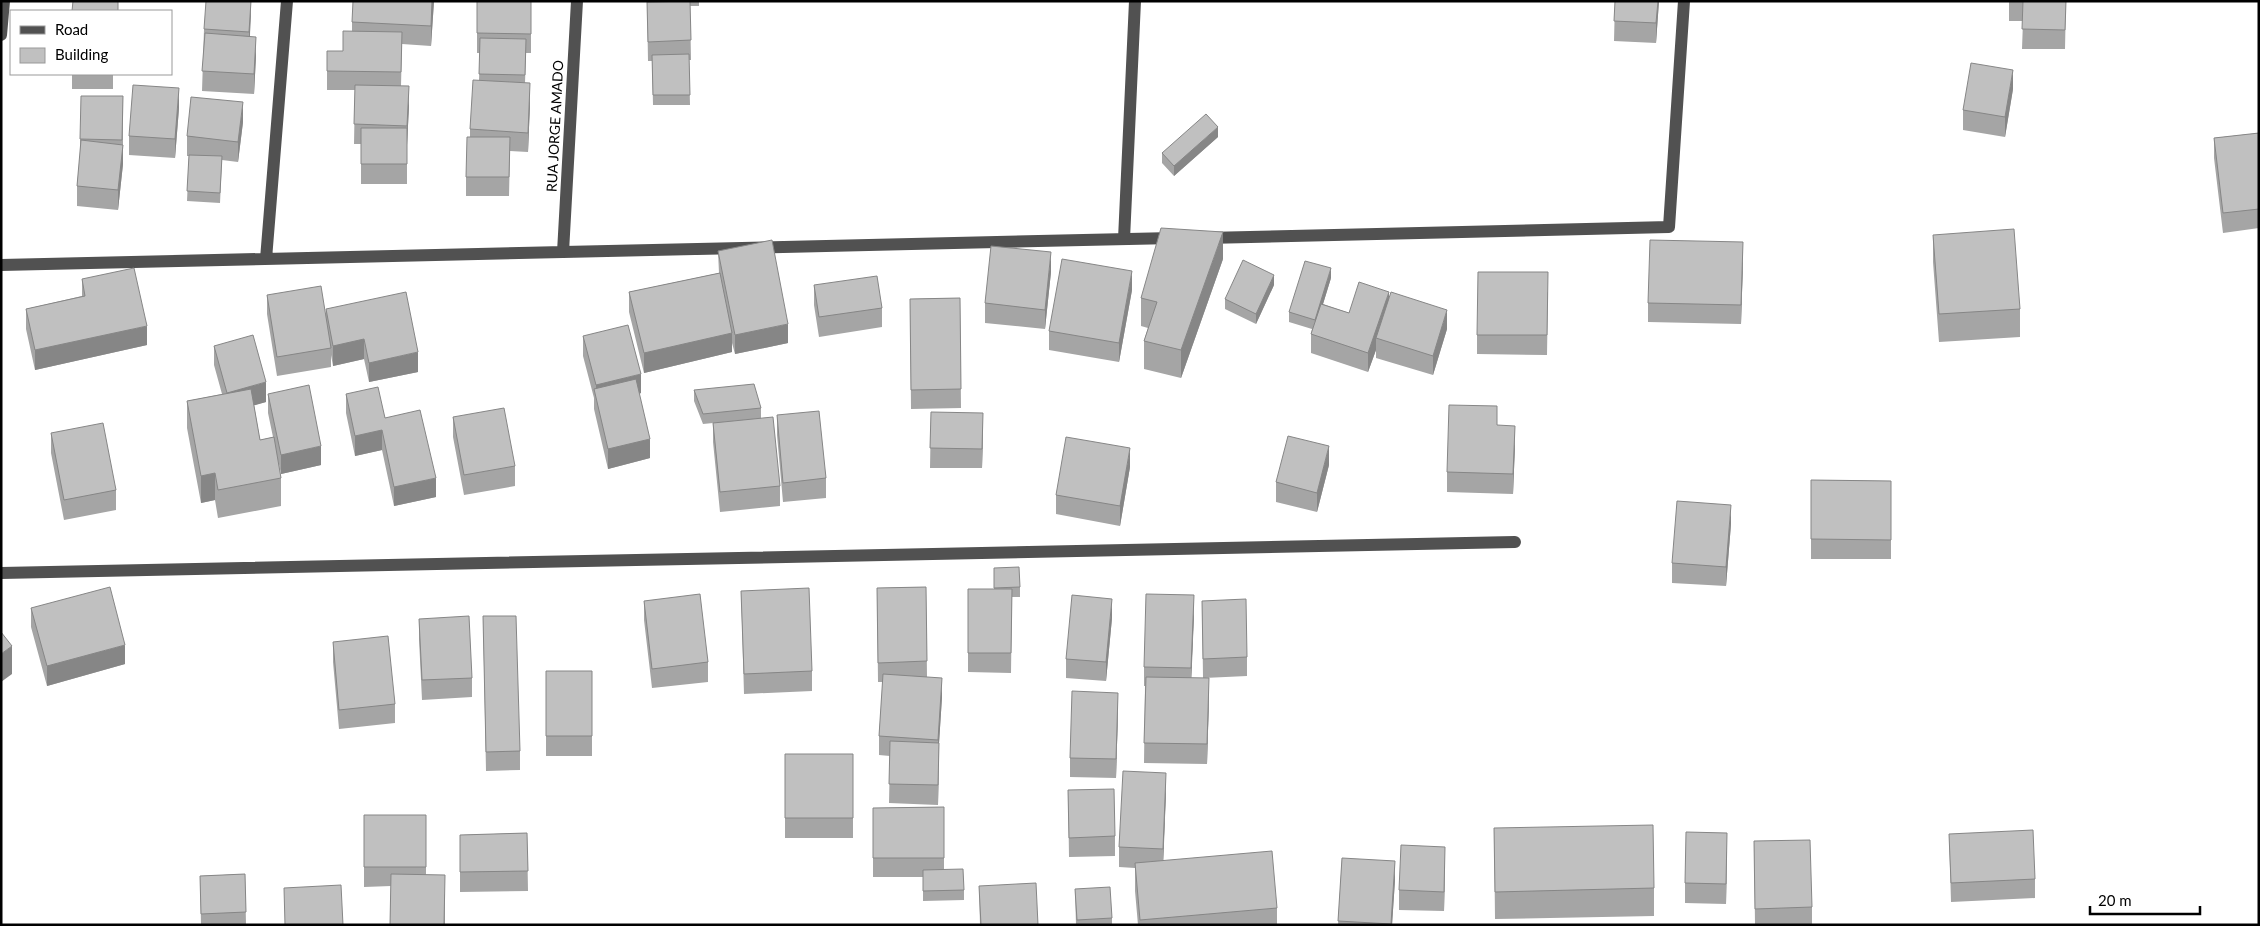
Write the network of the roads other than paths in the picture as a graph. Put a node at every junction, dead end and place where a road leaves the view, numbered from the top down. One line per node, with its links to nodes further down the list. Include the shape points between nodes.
1 (4, 1): 6 (street)
2 (287, 1): 9 (street)
3 (577, 1): 8 (street, RUA JORGE AMADO)
4 (1135, 1): 7 (street)
5 (1684, 1): 7 (street, via 1669,227)
6 (1, 35)
7 (1124, 240): 8 (street)
8 (563, 252): 9 (street)
9 (266, 258): 10 (street)
10 (1, 264)
11 (1515, 542): 12 (street)
12 (1, 573)

